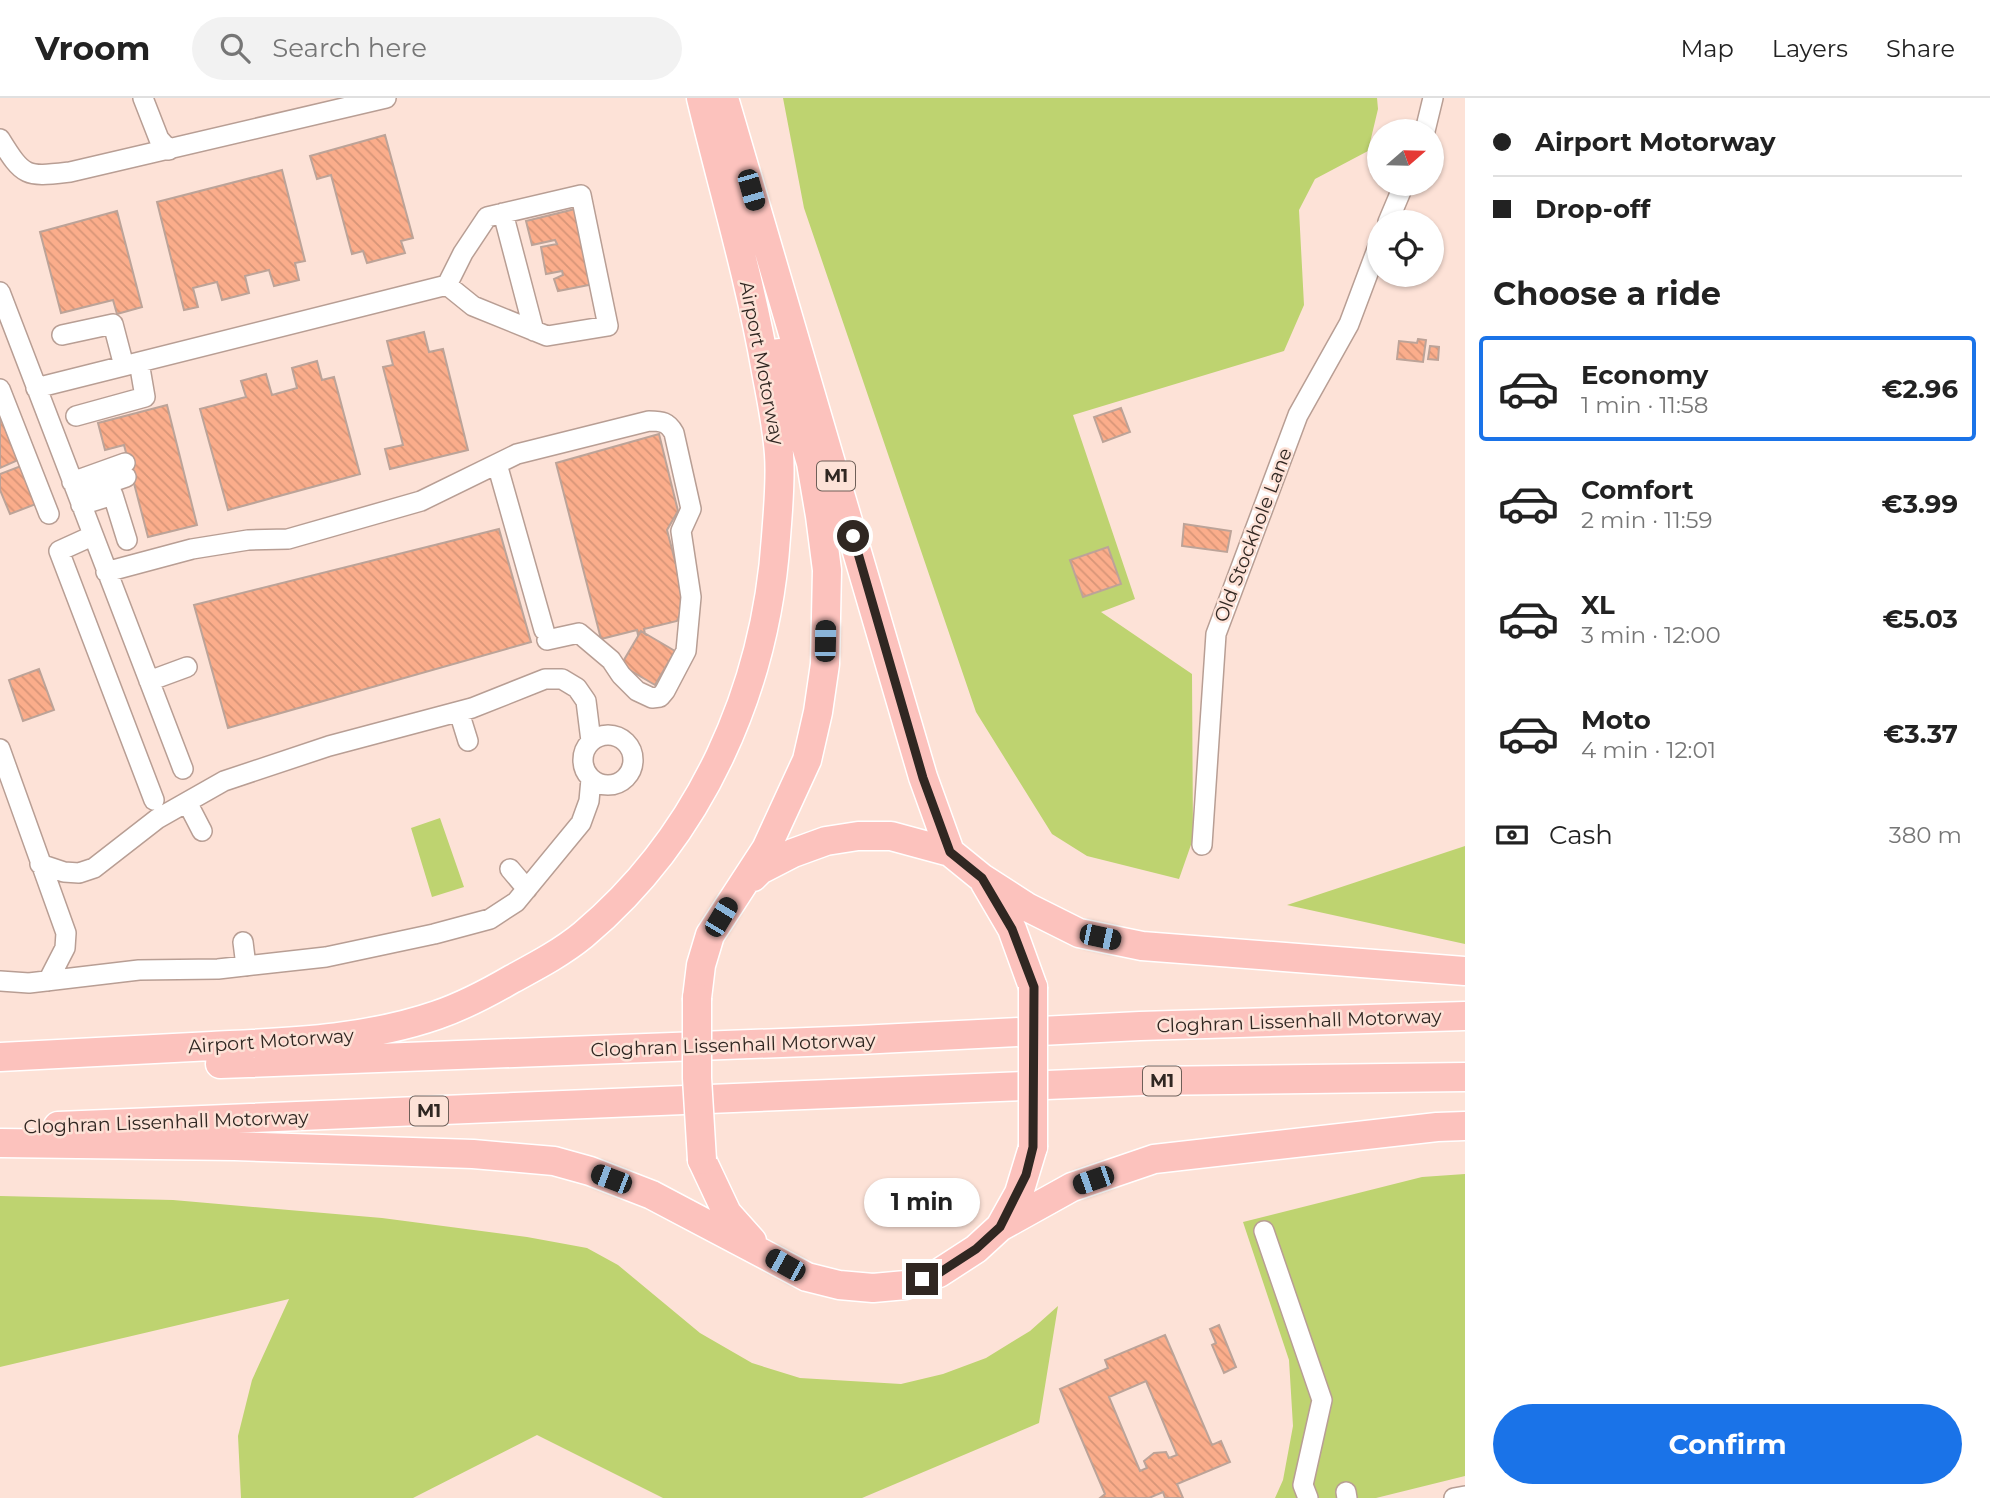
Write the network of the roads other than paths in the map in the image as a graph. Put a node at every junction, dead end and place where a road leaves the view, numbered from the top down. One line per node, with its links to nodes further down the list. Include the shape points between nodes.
1 (144, 98): 9 (street, via 159,139)
2 (386, 98): 6 (street)
3 (703, 98): 44 (highway, M1, via 811,463 827,570 825,664 807,760 766,849); 51 (highway, Airport Motorway / M1, via 757,322 779,454 778,513 774,573 761,645 744,701 711,777 657,859 582,936 490,992 436,1015 365,1034 308,1041)
4 (724, 98): 39 (highway, Airport Motorway / M1, via 923,778)
5 (1433, 98): 7 (street)
6 (339, 104): 9 (street)
7 (1428, 119)
8 (0, 139): 9 (street, via 15,164 34,176)
9 (169, 150)
10 (503, 214): 12 (street, via 487,217 482,223); 14 (street); 14 (street, via 581,195 608,326 547,337)
11 (1367, 276): 38 (street, Old Stockhole Lane, via 1349,324 1298,415 1216,634)
12 (447, 285): 14 (street, via 473,306); 16 (street)
13 (0, 292): 17 (street)
14 (534, 331)
15 (62, 335): 16 (street, via 113,324)
16 (131, 364): 17 (street); 19 (street, via 145,397)
17 (36, 388): 22 (street)
18 (0, 389): 23 (street)
19 (76, 416)
20 (497, 464): 20 (street, via 517,454 649,421 669,425 691,509 681,531 691,597 686,651 660,696 652,698 637,691 611,660 579,633 545,635); 26 (street, via 421,501 288,540 248,540 192,549)
21 (126, 470): 22 (street)
22 (76, 494): 24 (street); 25 (street, via 113,495)
23 (49, 514)
24 (92, 536): 26 (street); 35 (street, via 59,551)
25 (127, 540)
26 (106, 572): 28 (street)
27 (187, 667): 28 (street)
28 (149, 681): 33 (street)
29 (459, 712): 30 (street); 31 (street, via 545,678 562,678 586,701); 36 (street, via 329,746 224,782)
30 (468, 741)
31 (591, 741): 34 (street, via 583,755); 34 (street, via 607,734 623,739 634,760 628,776 614,785)
32 (0, 749): 40 (street)
33 (183, 769)
34 (591, 779): 43 (street, via 582,823)
35 (154, 800)
36 (187, 802): 37 (street); 40 (street, via 94,868 64,872)
37 (202, 831)
38 (1202, 845)
39 (950, 852): 42 (highway, M1); 44 (highway, M1, via 891,836 826,841 760,870)
40 (40, 864): 49 (street, via 66,933 65,948)
41 (510, 869): 43 (street)
42 (982, 878): 47 (highway, M1, via 1079,933 1142,946); 57 (highway, M1, bridge, via 1012,929 1034,987 1033,1147 1018,1194)
43 (527, 889): 46 (street, via 490,919 326,957)
44 (732, 899): 59 (highway, M1, bridge, via 710,935 697,998 702,1160 727,1213)
45 (243, 942): 46 (street)
46 (246, 966): 49 (street, via 139,970)
47 (1465, 971)
48 (0, 981): 49 (street)
49 (48, 981)
50 (1465, 1016): 52 (highway, Cloghran Lissenhall Motorway)
51 (0, 1056)
52 (0, 1071)
53 (1465, 1077): 55 (highway, Cloghran Lissenhall Motorway / M1, via 1144,1082)
54 (1465, 1126): 57 (highway, via 1154,1159 1072,1187)
55 (0, 1129)
56 (0, 1143): 59 (highway, M1, via 234,1146 554,1161 652,1195)
57 (1000, 1227): 59 (highway, M1, via 939,1273 906,1285 839,1285 807,1277)
58 (1264, 1231): 61 (street, via 1322,1400 1303,1485)
59 (763, 1253)
60 (1465, 1496): 62 (street)
61 (1308, 1498)
62 (1454, 1498)

